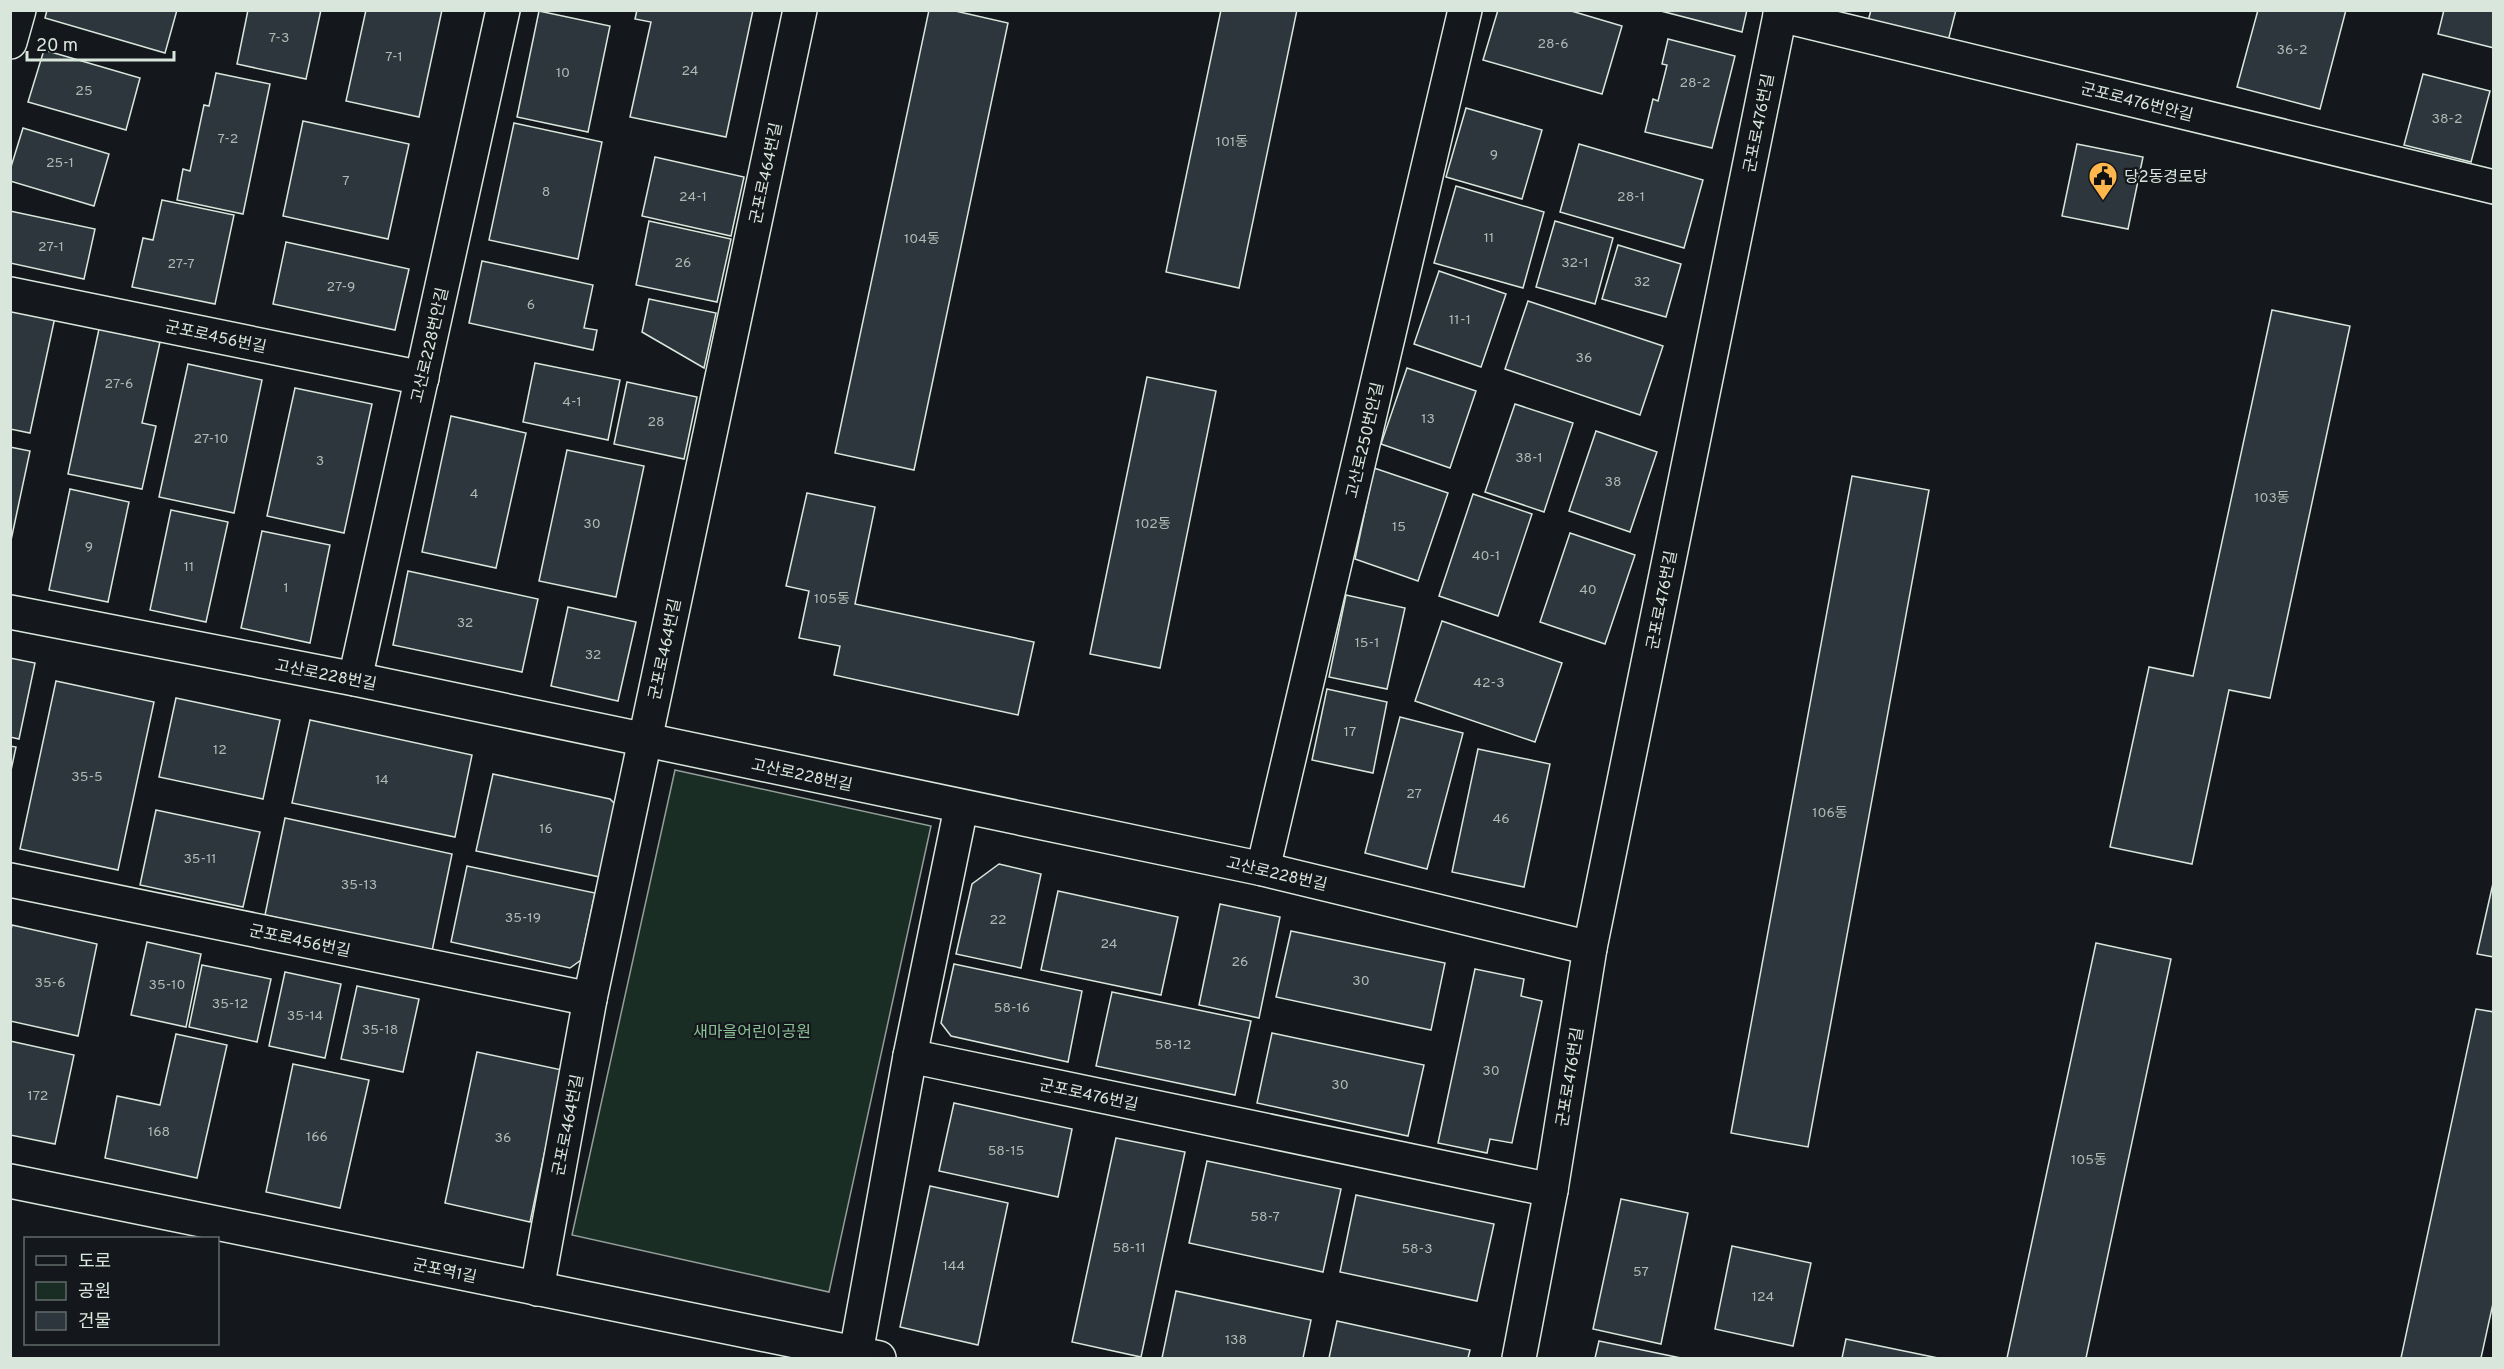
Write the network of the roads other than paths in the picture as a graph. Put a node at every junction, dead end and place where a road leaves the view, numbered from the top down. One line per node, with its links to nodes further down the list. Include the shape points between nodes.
1 (19, 10): 6 (street)
2 (503, 10): 9 (street, 고산로228번안길)
3 (800, 10): 12 (street, 군포로464번길)
4 (1465, 10): 14 (street, 고산로250번안길)
5 (1780, 13): 7 (street, 군포로476번안길); 16 (street, 군포로476번길)
6 (10, 42)
7 (2493, 187)
8 (10, 294): 9 (street, 군포로456번길)
9 (422, 378): 11 (street, 고산로228번안길)
10 (10, 612): 11 (street, 고산로228번길)
11 (355, 679): 12 (street, 고산로228번길)
12 (644, 740): 13 (street, 고산로228번길); 17 (street, 군포로464번길)
13 (961, 808): 14 (street, 고산로228번길); 18 (street)
14 (1263, 869): 16 (street, 고산로228번길)
15 (10, 880): 17 (street, 군포로456번길)
16 (1590, 948): 20 (street, 군포로476번길)
17 (590, 999): 21 (street, 군포로464번길)
18 (910, 1056): 20 (street, 군포로476번길); 22 (street)
19 (10, 1181): 21 (street, 군포역1길)
20 (1551, 1191): 23 (street, 군포로476번길)
21 (537, 1288): 22 (street, 군포역1길)
22 (868, 1356)
23 (1519, 1359)

